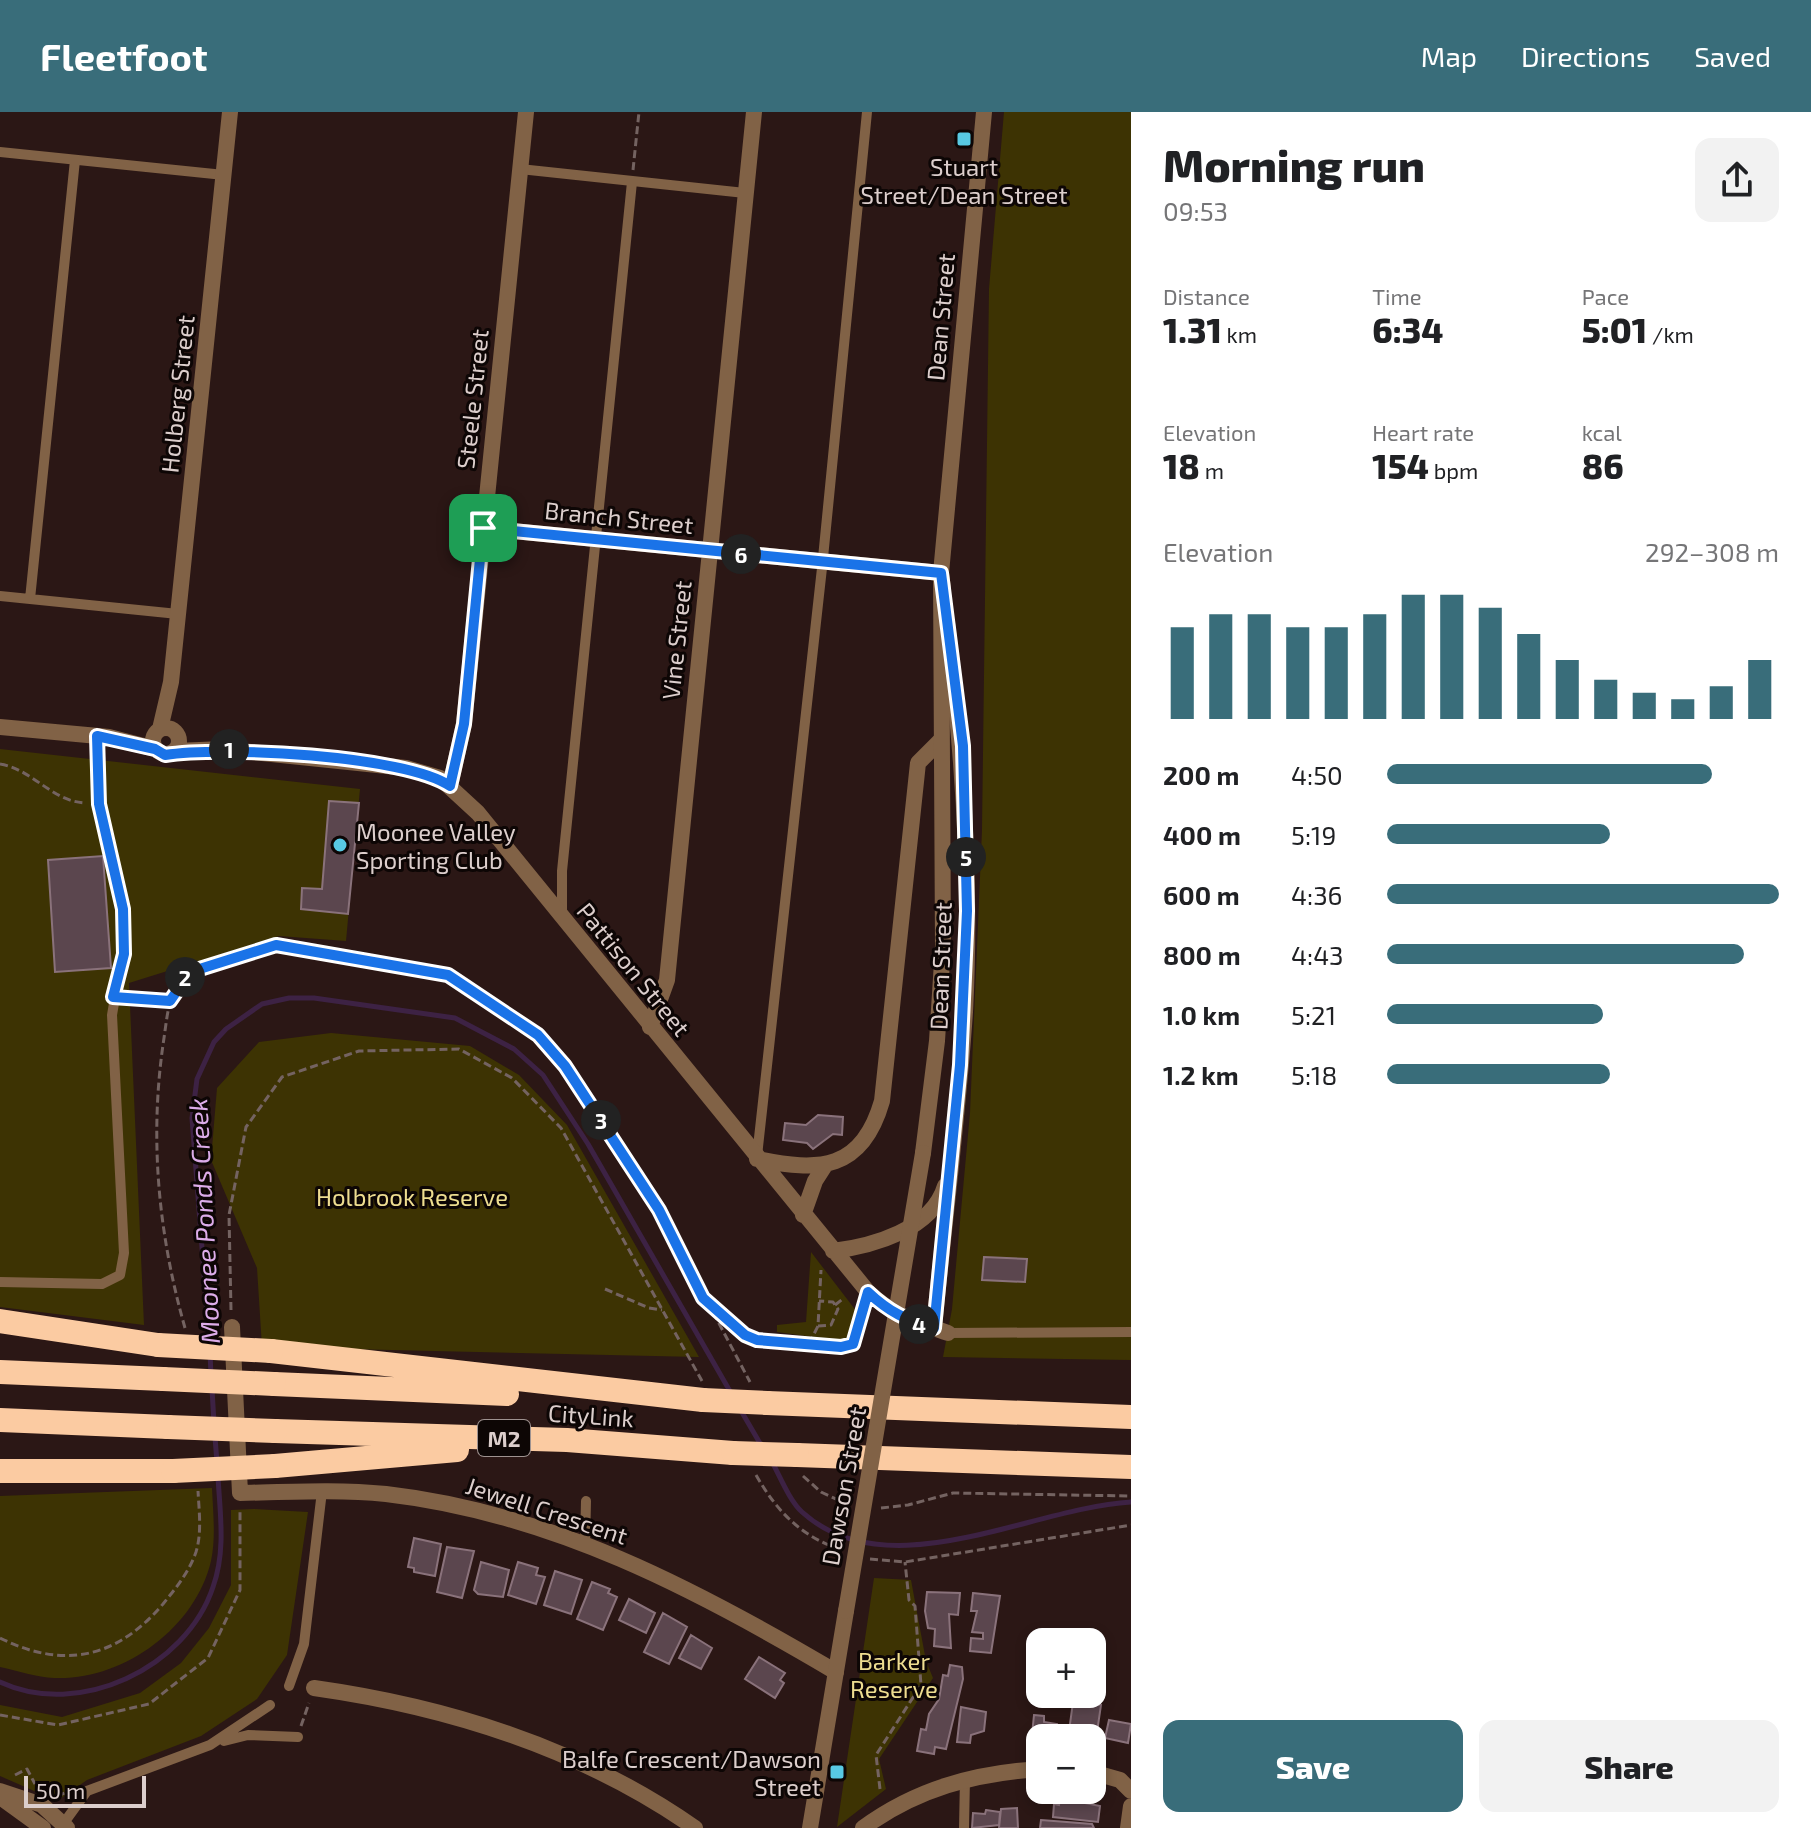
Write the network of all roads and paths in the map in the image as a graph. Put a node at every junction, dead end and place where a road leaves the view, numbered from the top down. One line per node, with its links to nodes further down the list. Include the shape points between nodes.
1 (230, 112): 10 (street, Holberg Street)
2 (526, 112): 9 (street, Steele Street)
3 (639, 112): 11 (path)
4 (754, 112): 12 (street, Vine Street)
5 (867, 112): 16 (lane)
6 (984, 112): 17 (street, Dean Street)
7 (0, 152): 8 (lane)
8 (75, 160): 10 (lane); 19 (lane)
9 (520, 169): 11 (lane); 13 (street, Steele Street)
10 (224, 175): 20 (street, Holberg Street)
11 (632, 182): 12 (lane); 14 (lane)
12 (745, 193): 15 (street, Vine Street)
13 (483, 528): 14 (street, Branch Street); 26 (street, Steele Street, via 464,724)
14 (596, 539): 15 (street, Branch Street); 28 (lane, via 562,871)
15 (709, 551): 16 (street, Branch Street); 30 (street, Vine Street, via 667,980)
16 (823, 562): 17 (street, Branch Street); 32 (lane)
17 (941, 573): 24 (street, Dean Street); 34 (street, Dean Street, via 963,746 966,862 965,1010)
18 (0, 596): 19 (lane)
19 (30, 599): 20 (lane)
20 (178, 614): 23 (street, Holberg Street)
21 (0, 727): 22 (street, Pattison Street)
22 (103, 737): 23 (street, Pattison Street); 27 (lane)
23 (166, 738): 26 (street, Pattison Street, via 406,768)
24 (940, 741): 31 (street, Dean Street, via 943,946); 33 (street, Dean Street, via 918,763 882,1101 864,1140)
25 (0, 764): 27 (path, via 21,770 58,798)
26 (450, 786): 28 (street, Pattison Street)
27 (99, 804): 29 (lane, via 123,909 124,954)
28 (562, 918): 30 (street, Pattison Street)
29 (113, 997): 38 (lane, via 124,1253 120,1275 102,1284); 42 (path, via 170,1001 190,972 276,945 448,975 538,1035 565,1066 659,1210)
30 (650, 1027): 32 (street, Pattison Street)
31 (923, 1153): 72 (street, Dawson Street, bridge)
32 (757, 1159): 33 (street); 35 (street, Pattison Street)
33 (824, 1167): 35 (street)
34 (949, 1169): 36 (street, Dean Street, via 942,1194 917,1221 886,1239); 50 (street, Dean Street)
35 (803, 1215): 36 (street, Pattison Street)
36 (833, 1251): 41 (street, Pattison Street)
37 (821, 1270): 44 (path)
38 (0, 1282)
39 (605, 1289): 46 (path)
40 (651, 1292): 49 (path, via 561,1128 512,1078 459,1049 359,1051 282,1077 246,1127 229,1215)
41 (868, 1292): 50 (street, Pattison Street, via 910,1322); 52 (path, via 853,1344)
42 (703, 1298): 52 (path, via 745,1335); 54 (path)
43 (844, 1298): 45 (path)
44 (819, 1301): 45 (path); 48 (path)
45 (835, 1305): 48 (path, via 835,1321)
46 (662, 1310)
47 (0, 1321): 55 (highway, bridge, via 158,1345 271,1351)
48 (818, 1326): 52 (path)
49 (232, 1327): 63 (street)
50 (941, 1330): 51 (lane)
51 (1131, 1332)
52 (809, 1344)
53 (0, 1372): 55 (highway, CityLink / M2, bridge)
54 (761, 1397): 55 (highway, CityLink / M2, bridge); 56 (highway, CityLink / M2)
55 (703, 1400)
56 (1131, 1417)
57 (0, 1420): 58 (highway, CityLink / M2, bridge)
58 (567, 1440): 59 (highway, CityLink / M2, bridge, via 733,1453); 61 (highway, bridge, via 275,1466)
59 (799, 1464): 60 (highway, CityLink / M2); 66 (path, via 808,1483)
60 (1131, 1467)
61 (0, 1471)
62 (322, 1491): 63 (street, Jewell Crescent); 69 (street, Jewell Crescent, via 444,1503); 73 (lane, via 304,1644)
63 (240, 1493): 76 (path, via 240,1590 208,1658 149,1704 58,1725)
64 (1131, 1496): 67 (path, via 953,1493)
65 (586, 1501): 69 (lane)
66 (860, 1507)
67 (871, 1508)
68 (1131, 1525): 71 (path)
69 (585, 1544): 72 (street, Jewell Crescent, via 681,1584)
70 (877, 1561): 71 (path)
71 (905, 1562): 84 (path, via 909,1600 915,1606 921,1685 876,1755)
72 (836, 1672): 94 (street, Dawson Street)
73 (289, 1686)
74 (314, 1688): 77 (path); 93 (street, via 415,1706 519,1737 584,1764)
75 (270, 1705): 78 (lane)
76 (0, 1715)
77 (298, 1737): 78 (lane, via 248,1735)
78 (210, 1745): 87 (lane)
79 (1026, 1771): 82 (street)
80 (1106, 1774): 83 (street)
81 (15, 1775): 86 (path, via 27,1769)
82 (965, 1778): 95 (street, via 900,1805); 96 (lane)
83 (1130, 1787)
84 (880, 1789)
85 (0, 1791): 91 (street, via 42,1805)
86 (38, 1791)
87 (83, 1795): 88 (path, via 69,1789); 91 (lane)
88 (54, 1796)
89 (0, 1797): 92 (street)
90 (1131, 1806): 97 (street)
91 (64, 1827)
92 (43, 1828)
93 (695, 1828)
94 (810, 1828)
95 (863, 1828)
96 (964, 1828)
97 (1128, 1828)

